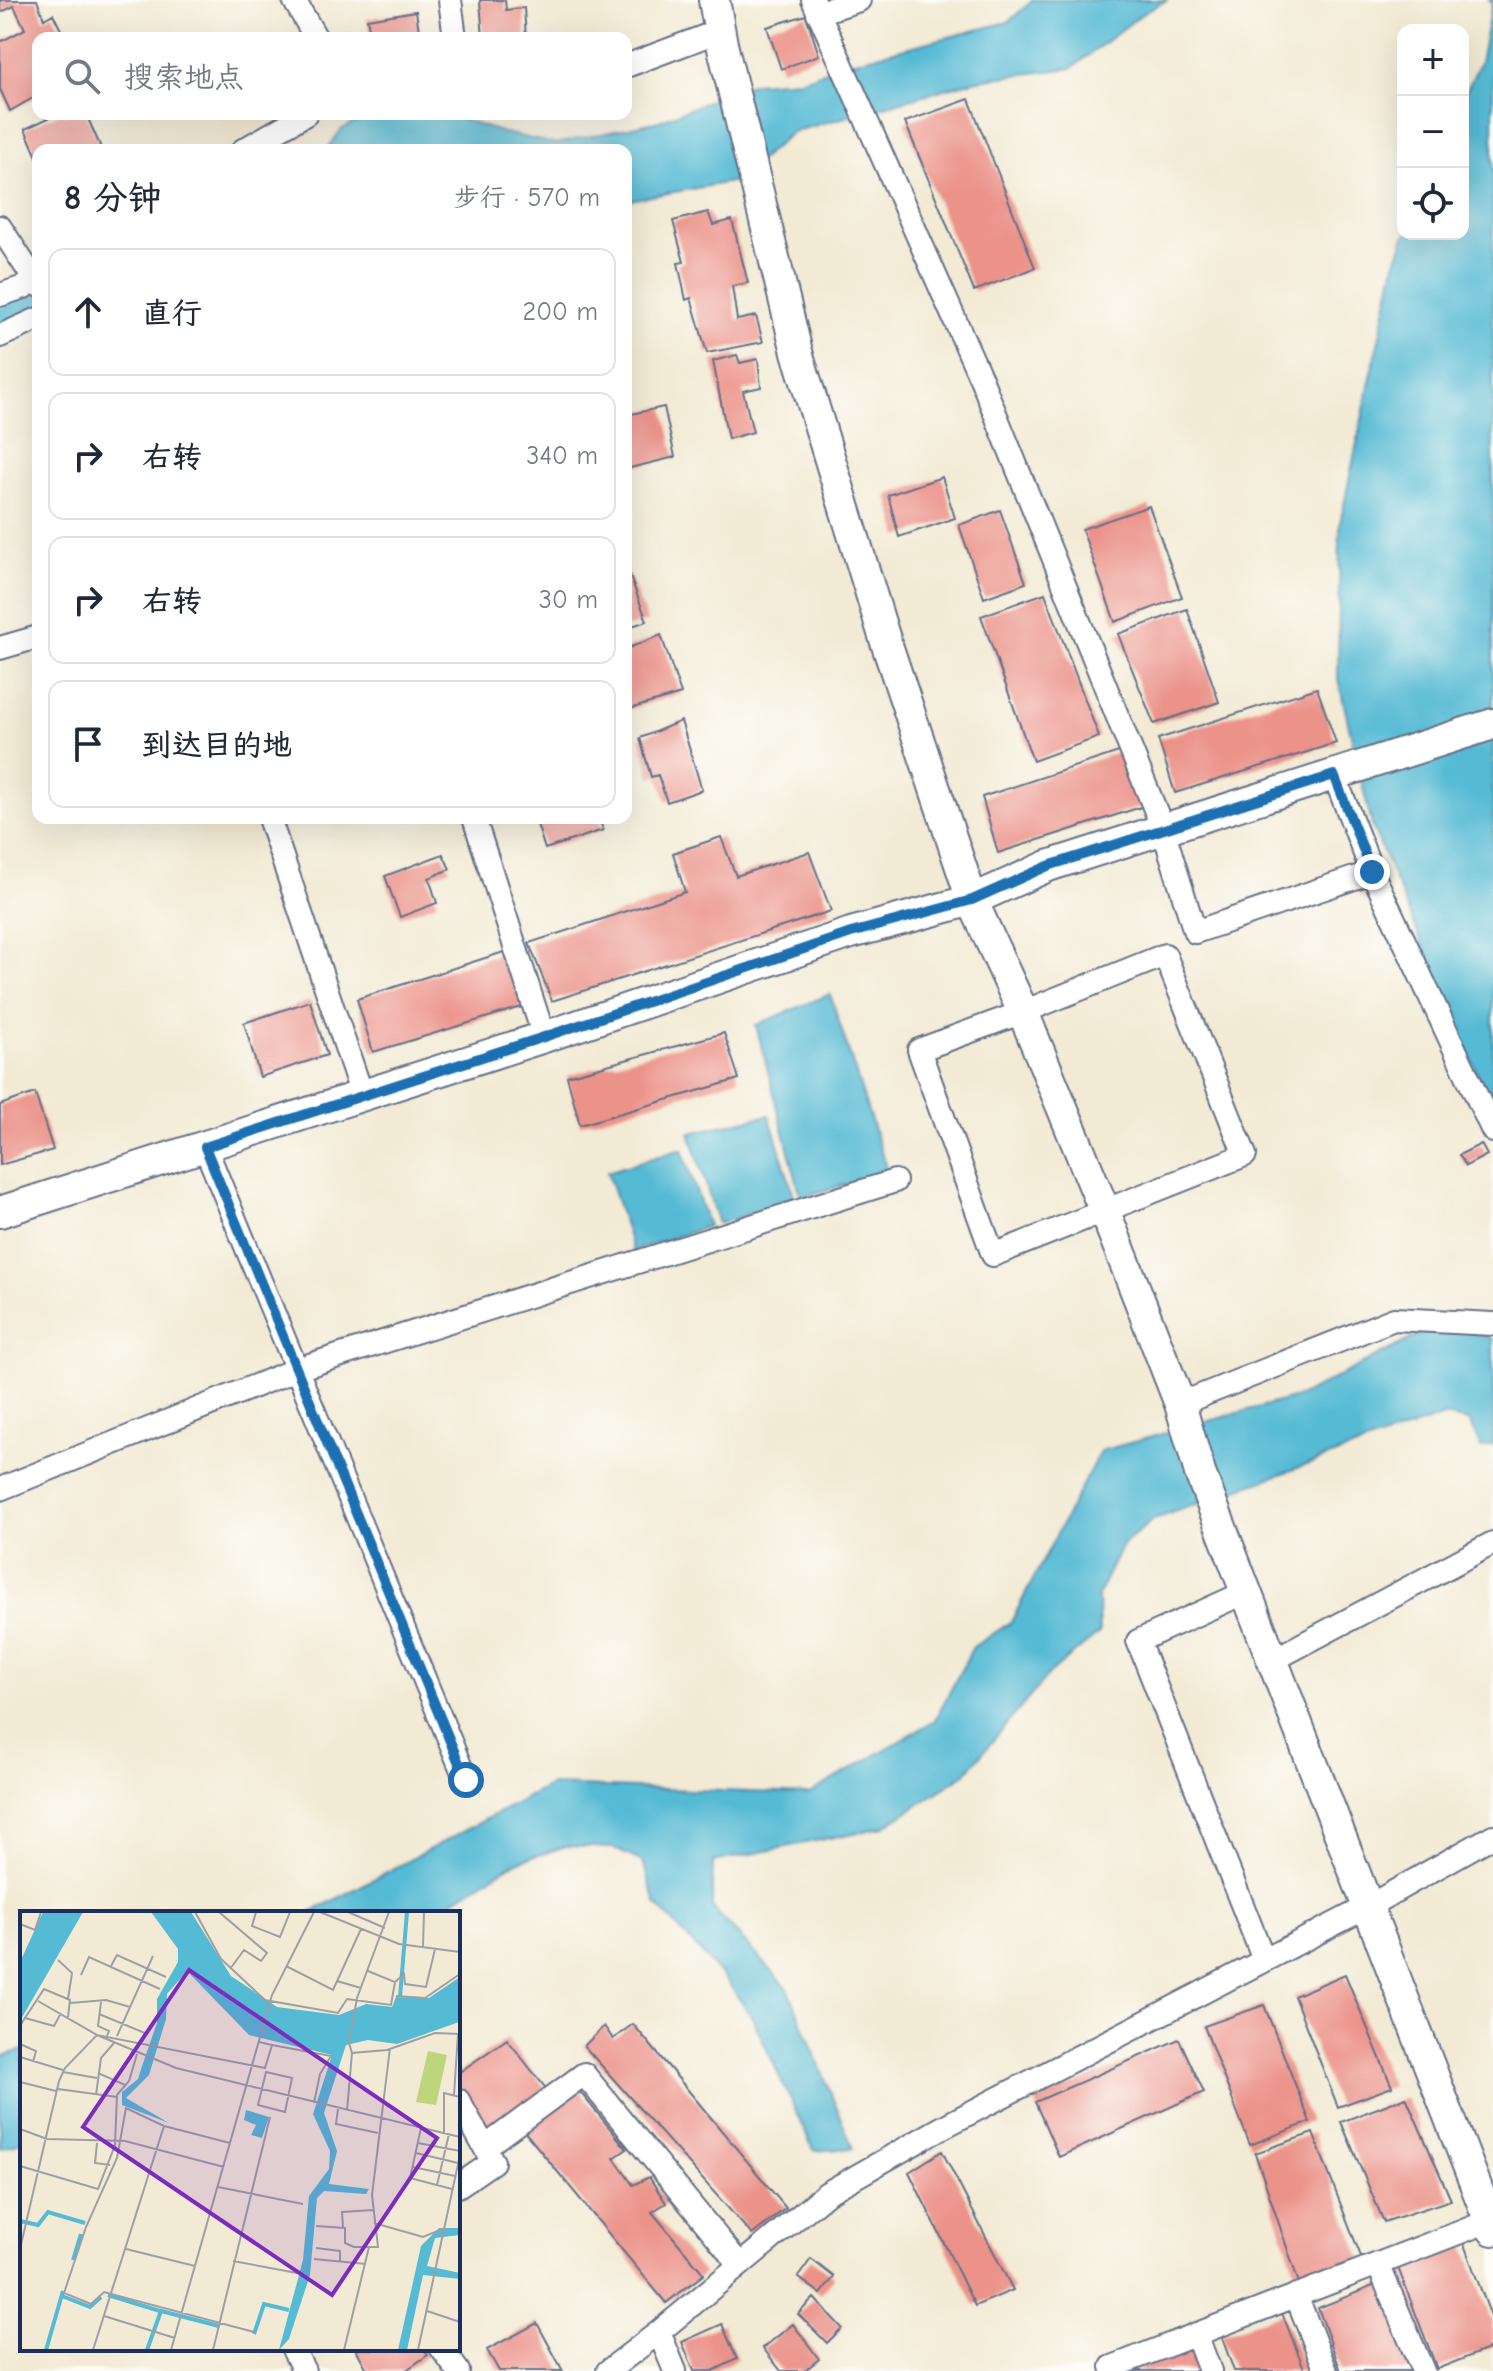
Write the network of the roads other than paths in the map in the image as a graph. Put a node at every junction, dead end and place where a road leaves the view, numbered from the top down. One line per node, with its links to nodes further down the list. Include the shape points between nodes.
1 (294, 0): 6 (street)
2 (450, 0): 7 (street)
3 (714, 0): 8 (street)
4 (859, 0): 5 (street)
5 (815, 6): 24 (street, via 982,381)
6 (313, 32)
7 (454, 32)
8 (721, 38): 9 (street); 26 (street, via 797,352)
9 (632, 64)
10 (296, 120): 11 (street)
11 (254, 144)
12 (0, 227): 13 (street)
13 (32, 273)
14 (32, 283): 15 (street)
15 (0, 295)
16 (32, 322): 17 (street)
17 (0, 336)
18 (32, 639): 19 (street)
19 (0, 648)
20 (1493, 724): 21 (street)
21 (1342, 772): 24 (street); 25 (street)
22 (271, 824): 31 (street)
23 (476, 824): 30 (street)
24 (1163, 829): 26 (street, via 1048,866); 27 (street)
25 (1372, 872): 27 (street); 32 (street)
26 (972, 900): 29 (street); 30 (street, via 851,933)
27 (1195, 932): 28 (street)
28 (1165, 955): 29 (street); 36 (street, via 1245,1155)
29 (1023, 1012): 36 (street); 36 (street, via 919,1050 993,1255)
30 (544, 1037): 31 (street)
31 (362, 1095): 33 (street)
32 (1493, 1131)
33 (205, 1147): 35 (street); 38 (street)
34 (895, 1181): 38 (street)
35 (0, 1212)
36 (1105, 1212): 39 (street)
37 (1493, 1324): 39 (street, via 1394,1319)
38 (297, 1369): 40 (street); 44 (street)
39 (1180, 1404): 42 (street)
40 (0, 1489)
41 (1493, 1543): 43 (street)
42 (1246, 1592): 43 (street); 47 (street, via 1138,1641)
43 (1273, 1660): 46 (street)
44 (466, 1780)
45 (1493, 1836): 46 (street)
46 (1367, 1907): 47 (street); 51 (street)
47 (1264, 1960): 53 (street, via 827,2193)
48 (460, 2103): 49 (street)
49 (485, 2147): 50 (street, via 493,2162); 53 (street, via 584,2074)
50 (460, 2185)
51 (1491, 2226): 52 (street)
52 (1378, 2264): 54 (street); 66 (street)
53 (740, 2265): 55 (street)
54 (1296, 2295): 56 (street); 65 (street)
55 (659, 2332): 61 (street); 62 (street)
56 (1196, 2334): 63 (street, via 1112,2367); 64 (street)
57 (294, 2351): 59 (street)
58 (443, 2351): 60 (street)
59 (304, 2371)
60 (458, 2371)
61 (608, 2371)
62 (675, 2371)
63 (1114, 2371)
64 (1210, 2371)
65 (1326, 2371)
66 (1423, 2371)

